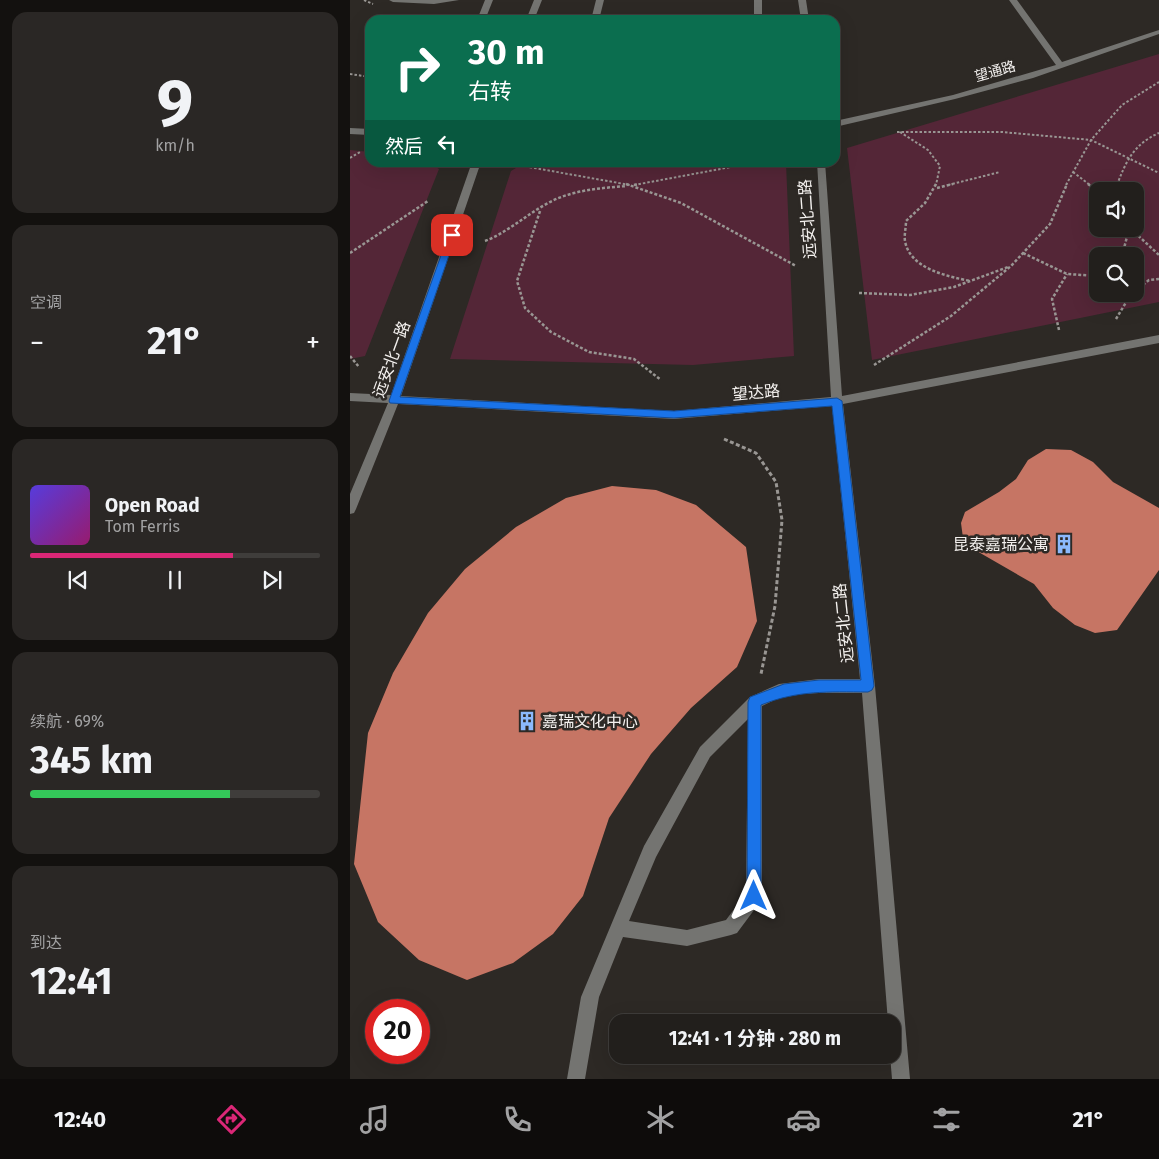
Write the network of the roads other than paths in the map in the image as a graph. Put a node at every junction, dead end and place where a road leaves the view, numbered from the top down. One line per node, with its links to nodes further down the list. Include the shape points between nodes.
1 (393, 0): 2 (street)
2 (455, 0)
3 (489, 0): 9 (street)
4 (538, 0): 10 (street)
5 (600, 0): 11 (street)
6 (758, 0): 12 (street)
7 (802, 0): 13 (street)
8 (1013, 0): 15 (street)
9 (482, 15)
10 (532, 15)
11 (596, 15)
12 (758, 15)
13 (804, 15)
14 (1159, 32): 15 (street, 望通路)
15 (1060, 65): 16 (street, 望通路, via 955,97)
16 (840, 123)
17 (350, 131): 18 (street)
18 (365, 132)
19 (475, 167): 23 (street, 远安北一路)
20 (821, 167): 24 (street, 远安北二路)
21 (1159, 338): 24 (street, 望达路)
22 (350, 397): 23 (street, 望达路)
23 (394, 401): 24 (street, 望达路, via 674,414); 25 (street, 远安北一路)
24 (837, 401): 26 (street, 远安北二路)
25 (350, 509)
26 (868, 686): 27 (street, via 784,690); 30 (street, 远安北二路)
27 (754, 702): 28 (street, via 705,752 650,852); 28 (street, via 754,896 731,927 687,938)
28 (618, 928): 29 (street, via 590,997)
29 (576, 1079)
30 (901, 1079)

